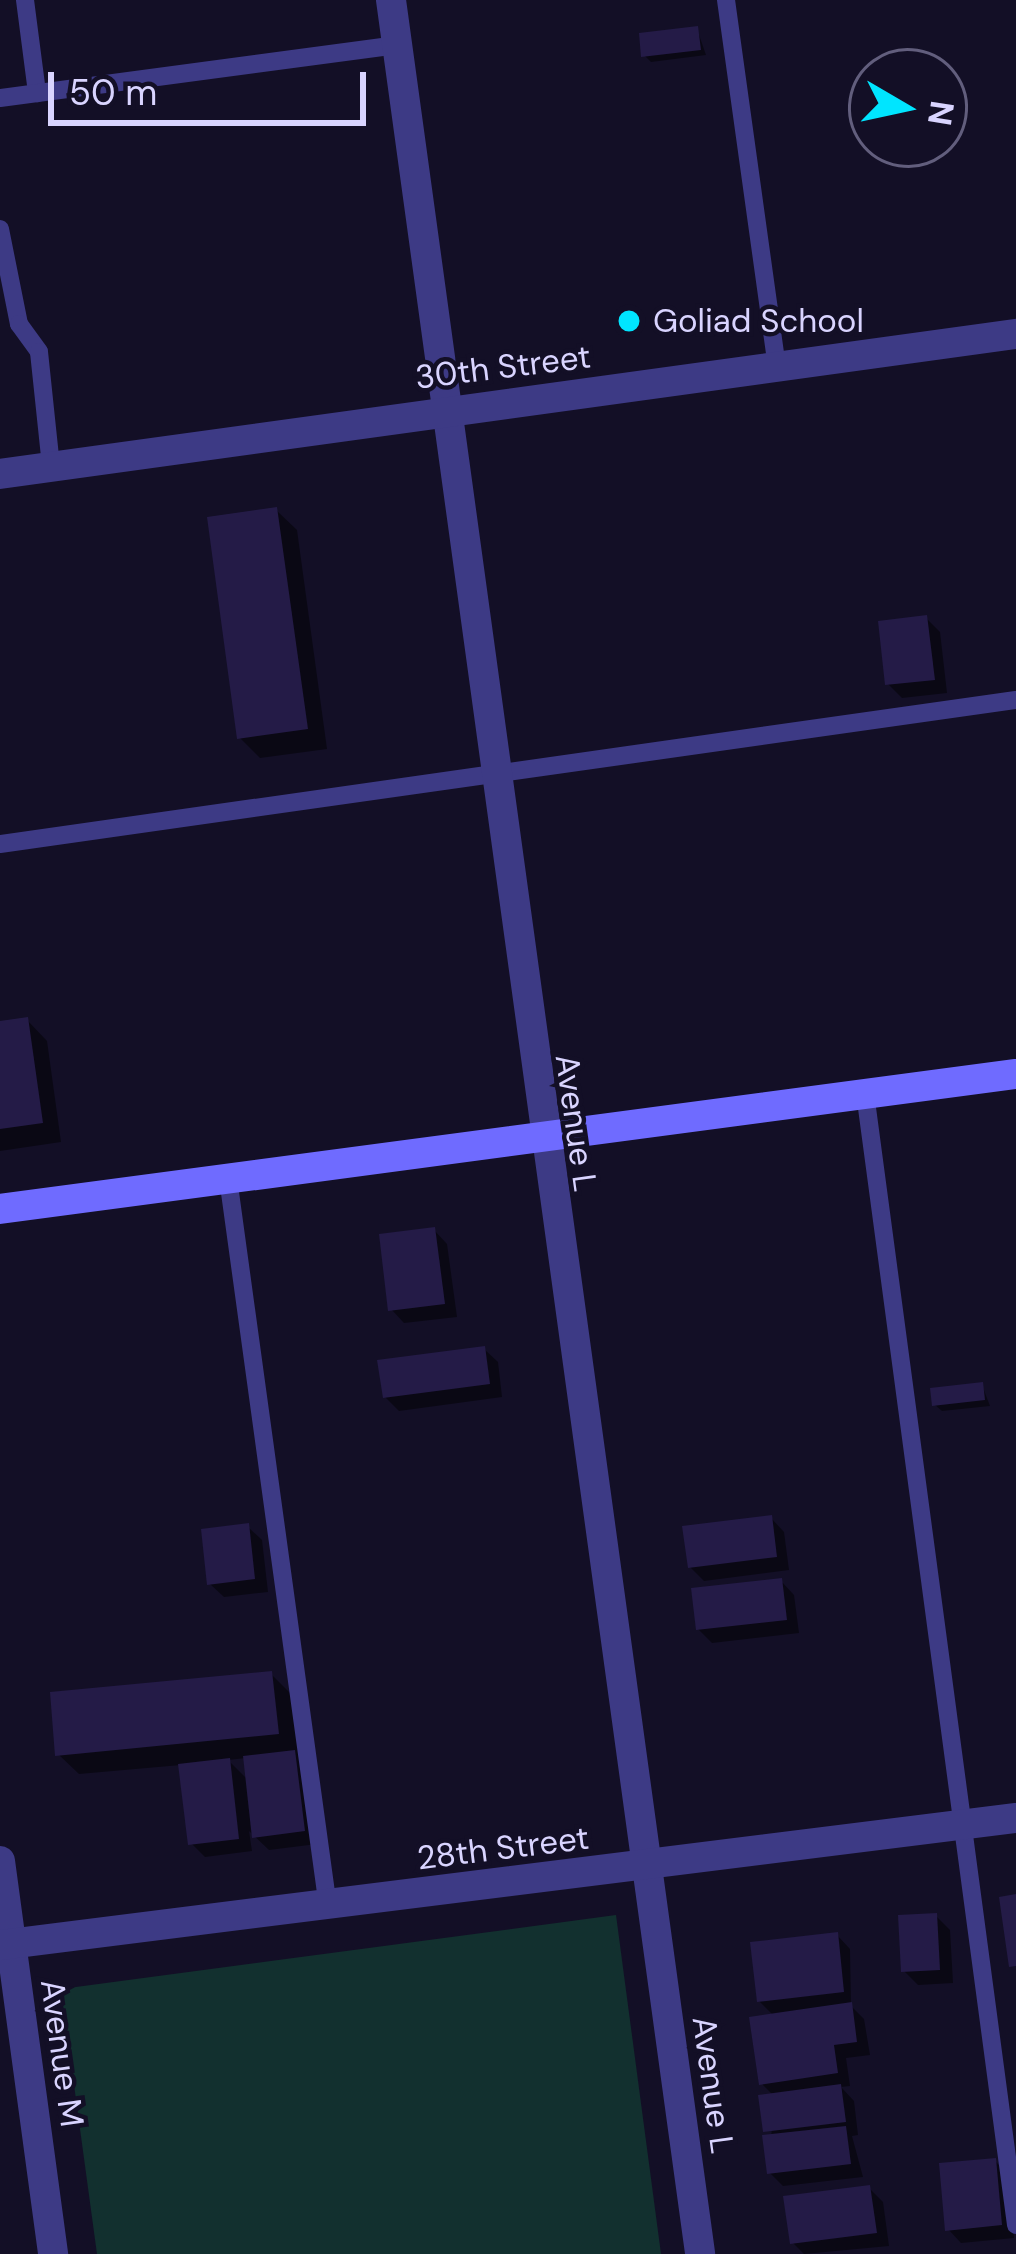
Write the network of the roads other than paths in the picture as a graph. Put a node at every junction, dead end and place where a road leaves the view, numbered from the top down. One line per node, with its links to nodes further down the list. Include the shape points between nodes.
1 (25, 0): 5 (lane)
2 (391, 0): 4 (street, Avenue L)
3 (726, 0): 9 (lane)
4 (397, 45): 5 (lane); 10 (street, Avenue L)
5 (37, 93): 6 (lane)
6 (0, 98)
7 (0, 230): 11 (lane, via 19,324 39,352)
8 (1016, 334): 9 (street, 30th Street)
9 (777, 367): 10 (street, 30th Street)
10 (446, 411): 11 (street, 30th Street); 14 (street, Avenue L)
11 (51, 466): 12 (street, 30th Street)
12 (0, 474)
13 (1016, 700): 14 (lane)
14 (493, 773): 15 (lane); 18 (street, Avenue L)
15 (0, 844)
16 (1016, 1074): 17 (main road)
17 (865, 1093): 18 (main road); 22 (lane)
18 (541, 1136): 19 (main road); 24 (street, Avenue L)
19 (228, 1178): 20 (main road); 25 (lane)
20 (0, 1209)
21 (1016, 1818): 22 (street, 28th Street)
22 (962, 1825): 24 (street, 28th Street); 27 (lane)
23 (0, 1862): 26 (street, Avenue M)
24 (645, 1866): 25 (street, 28th Street); 29 (street, Avenue L)
25 (328, 1907): 26 (street, 28th Street)
26 (6, 1946): 28 (street, Avenue M)
27 (1016, 2225)
28 (53, 2254)
29 (700, 2254)

